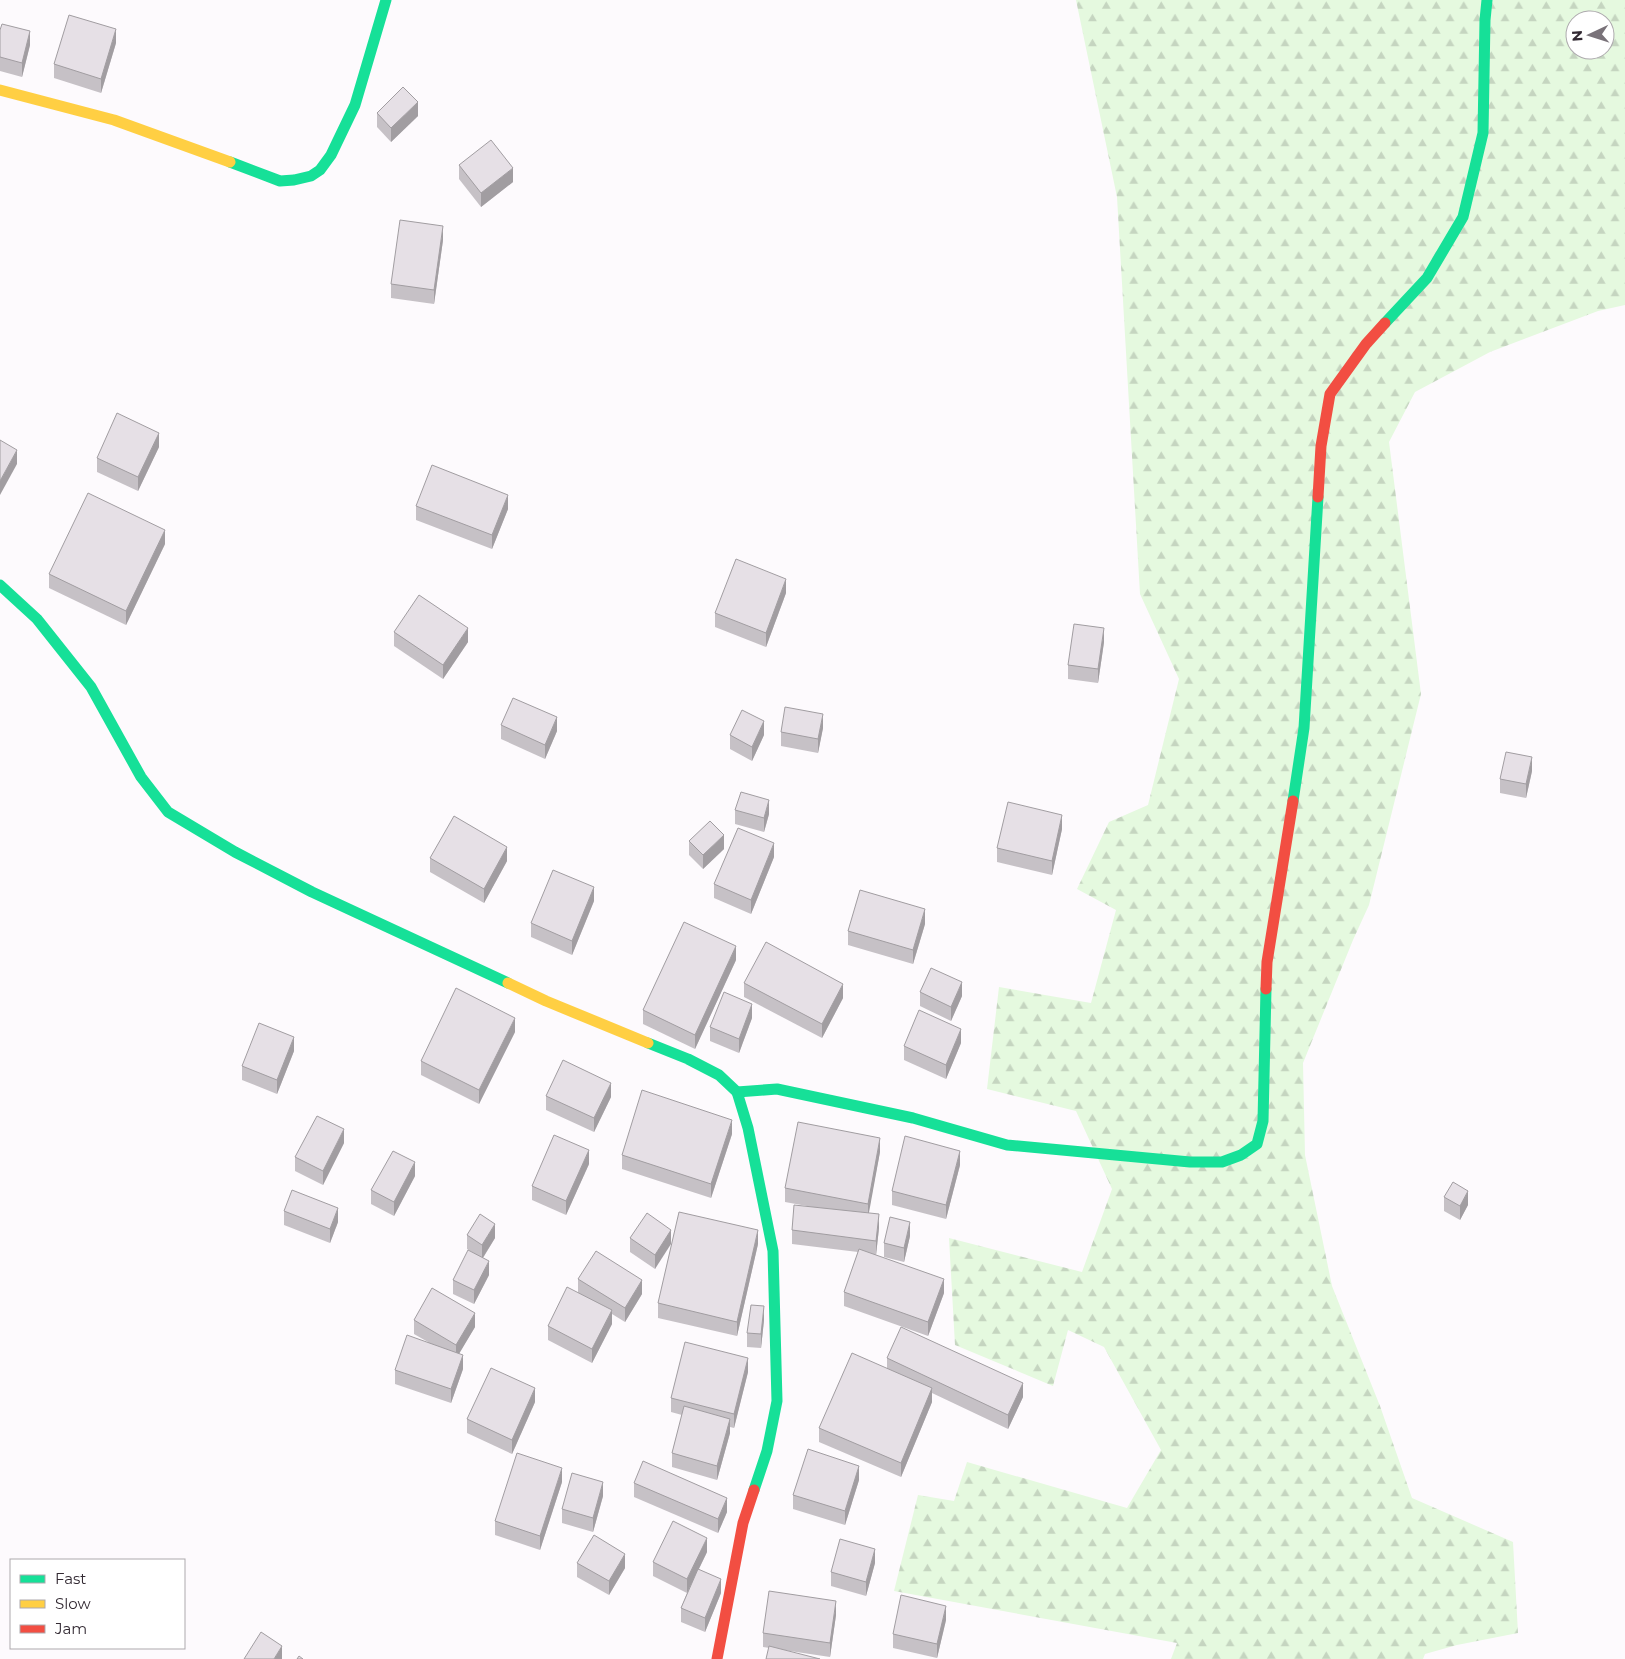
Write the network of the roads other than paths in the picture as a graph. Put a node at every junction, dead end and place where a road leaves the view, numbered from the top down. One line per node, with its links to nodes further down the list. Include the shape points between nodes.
1 (386, 0): 3 (street, via 355,105 331,155 320,170 294,180 280,180 114,120)
2 (1487, 0): 5 (street, via 1482,133 1463,217 1427,278 1366,344 1330,394 1321,446 1304,728 1267,962 1263,1121 1257,1144 1222,1162 1190,1162 1007,1145 913,1118 777,1089)
3 (0, 90)
4 (0, 585): 5 (street, via 37,619 91,687 141,777 168,812 234,852 312,892 546,1001 688,1060 719,1075)
5 (737, 1092): 6 (street, via 748,1128 773,1251 777,1401 767,1451 744,1523)
6 (717, 1659)

